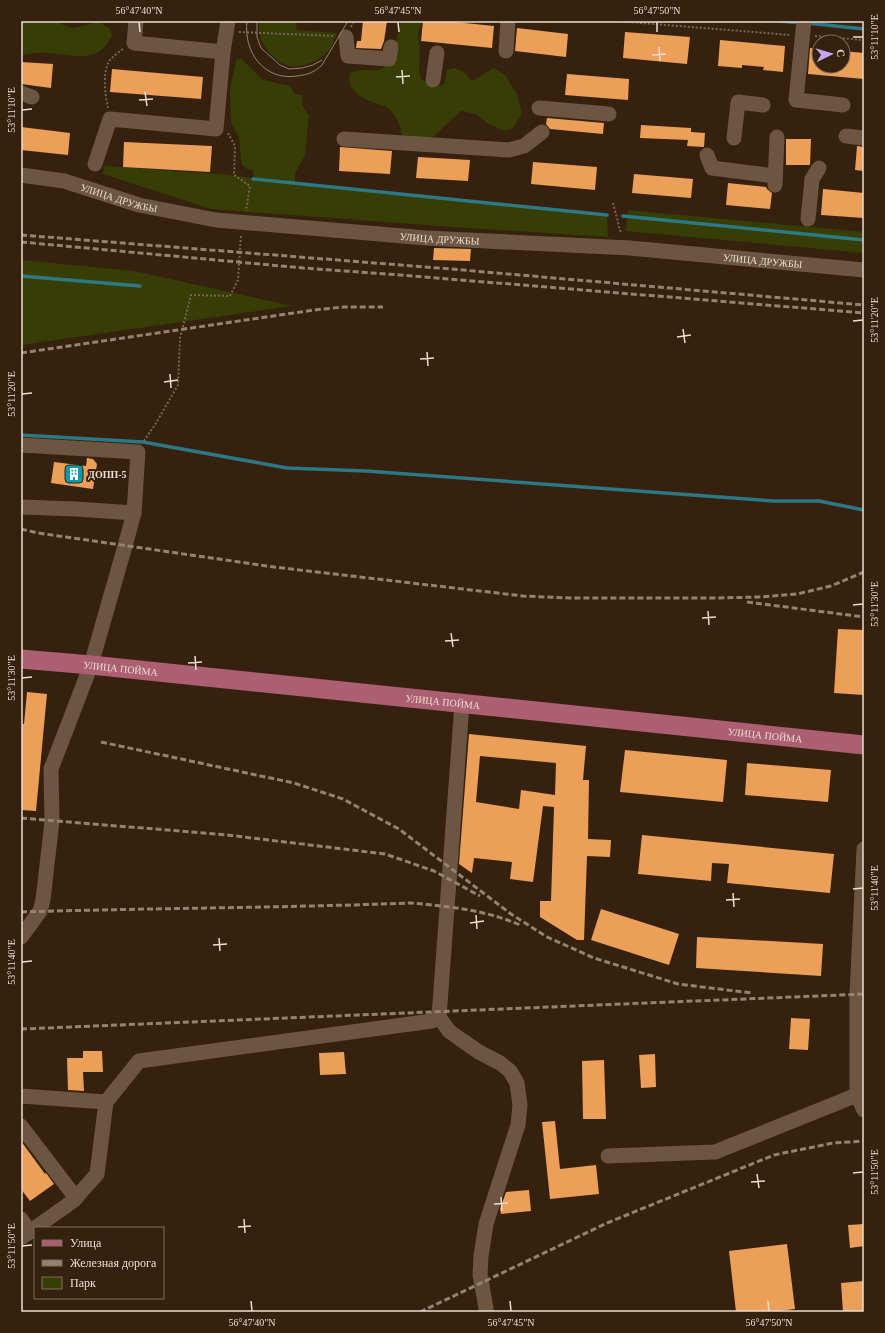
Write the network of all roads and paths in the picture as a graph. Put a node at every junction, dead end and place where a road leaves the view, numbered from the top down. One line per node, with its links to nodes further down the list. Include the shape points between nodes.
1 (136, 21): 9 (street)
2 (354, 21): 7 (path)
3 (508, 21): 11 (street)
4 (616, 21): 6 (path)
5 (227, 26): 7 (path, via 243,32); 12 (street)
6 (803, 28): 8 (path); 16 (street, via 796,100)
7 (346, 37): 10 (street, via 348,56 389,59)
8 (864, 40)
9 (134, 43): 12 (street); 19 (path, via 123,48 108,65 105,94)
10 (391, 47)
11 (506, 51)
12 (223, 52): 19 (street, via 216,129)
13 (437, 53): 14 (street)
14 (433, 80)
15 (763, 105): 24 (street, via 738,102)
16 (843, 105)
17 (539, 108): 18 (street)
18 (609, 114)
19 (110, 119): 28 (street)
20 (227, 132): 33 (path, via 235,146 234,175 250,186)
21 (542, 132): 26 (street, via 524,146 509,150)
22 (846, 136): 25 (street)
23 (777, 137): 27 (street, via 775,180 712,168)
24 (734, 138)
25 (864, 138)
26 (344, 139)
27 (707, 155)
28 (95, 164)
29 (819, 168): 32 (street, via 812,179)
30 (21, 175): 33 (street, УЛИЦА ДРУЖБЫ, via 64,181 139,205)
31 (613, 203): 34 (path)
32 (808, 219)
33 (242, 223): 35 (street, УЛИЦА ДРУЖБЫ, via 426,238 630,248); 37 (path, via 238,280 230,296 191,295 180,338 178,385)
34 (621, 234)
35 (864, 270)
36 (21, 445): 37 (street)
37 (138, 452): 39 (street)
38 (21, 507): 39 (street)
39 (134, 513): 41 (street)
40 (21, 659): 41 (main road, УЛИЦА ПОЙМА)
41 (91, 665): 42 (main road, УЛИЦА ПОЙМА); 45 (street, via 51,769 52,821 42,900 40,911)
42 (462, 704): 43 (main road, УЛИЦА ПОЙМА); 46 (street)
43 (864, 745)
44 (864, 849): 47 (street, via 857,994)
45 (21, 937)
46 (439, 1017): 49 (street, via 432,1021 139,1061); 57 (street, via 449,1031 500,1063 517,1083 520,1104 518,1125 486,1224 481,1256 480,1275)
47 (857, 1095): 50 (street); 52 (street, via 715,1152)
48 (21, 1096): 49 (street)
49 (106, 1102): 53 (street, via 97,1174)
50 (864, 1110)
51 (21, 1126): 53 (street)
52 (608, 1156)
53 (76, 1198): 55 (street)
54 (21, 1219): 56 (street)
55 (37, 1227)
56 (30, 1232)
57 (486, 1312)

